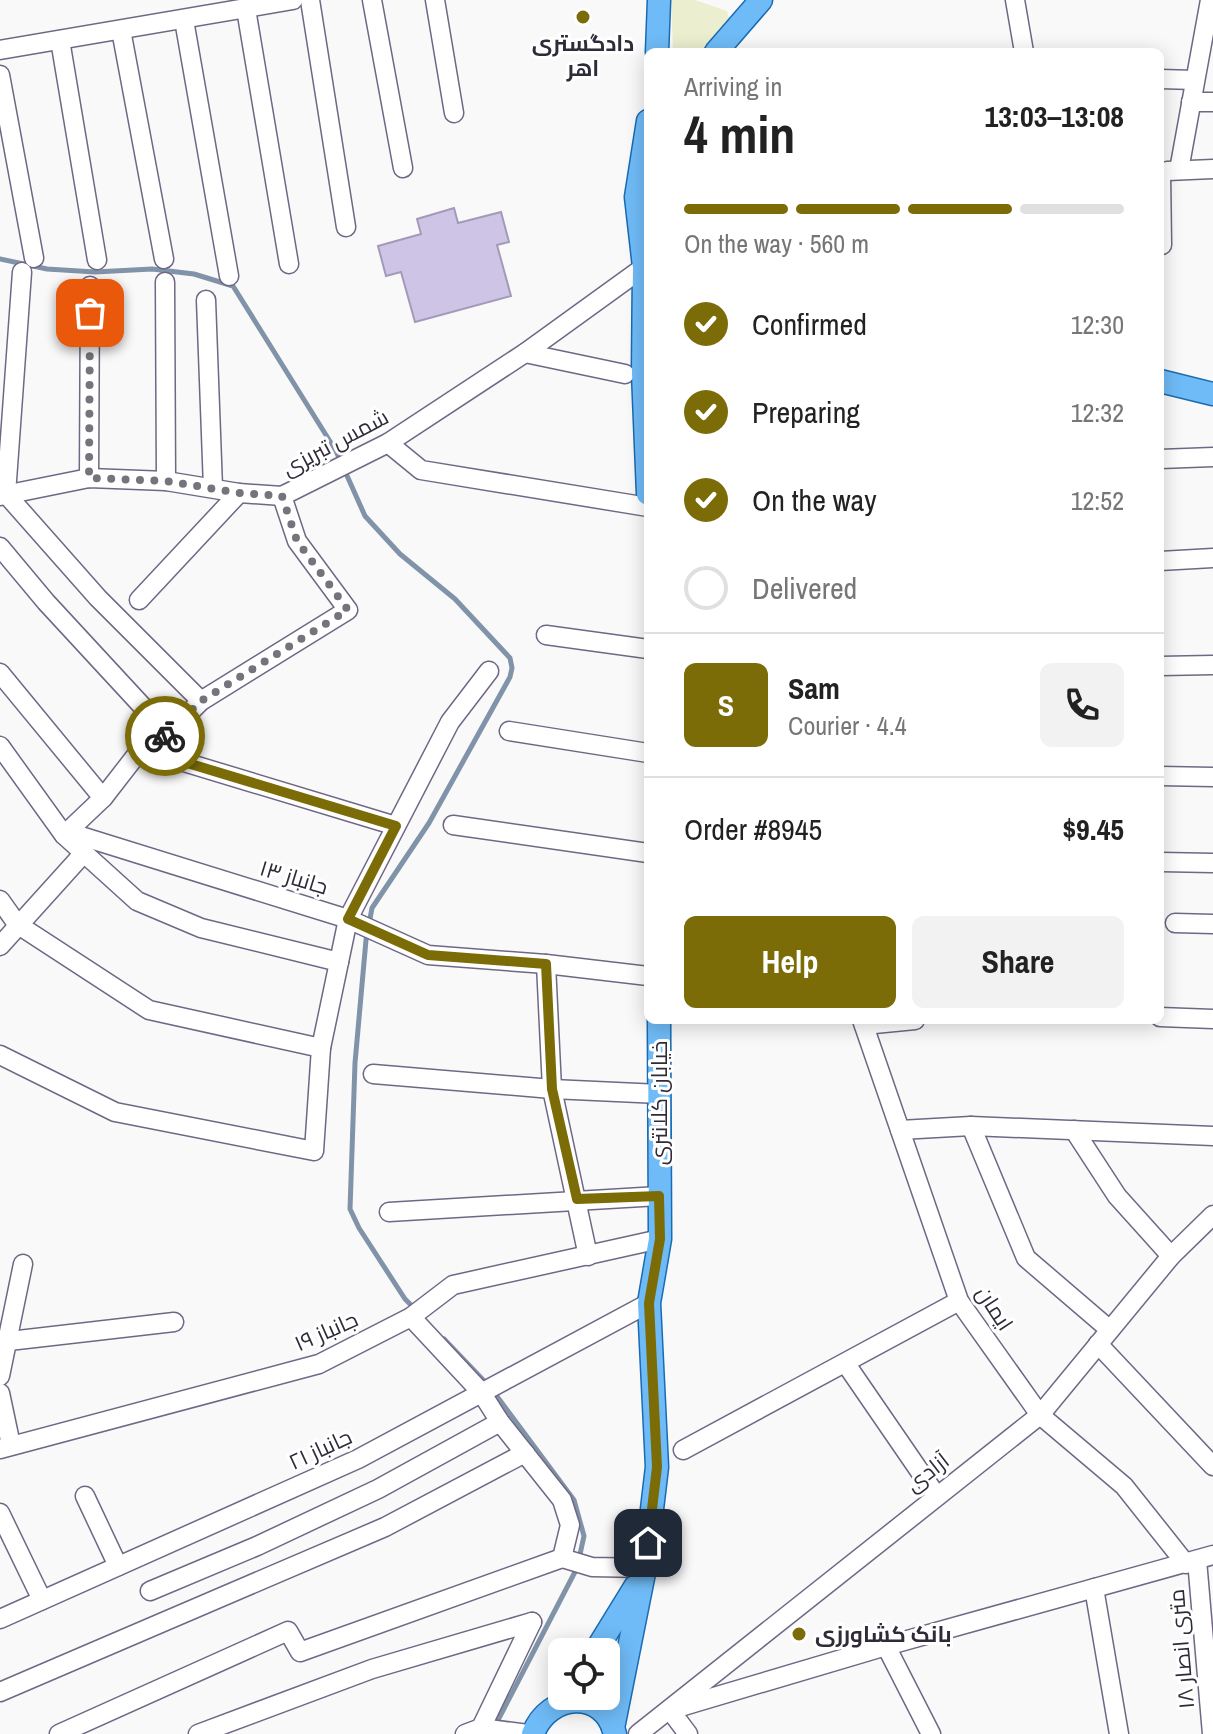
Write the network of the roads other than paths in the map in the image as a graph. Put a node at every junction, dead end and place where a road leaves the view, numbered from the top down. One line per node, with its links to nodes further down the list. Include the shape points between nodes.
1 (293, 0): 9 (street)
2 (310, 0): 28 (street)
3 (372, 0): 24 (street)
4 (435, 0): 22 (street)
5 (659, 0): 13 (main road)
6 (761, 0): 14 (main road)
7 (1015, 0): 15 (street)
8 (1210, 0): 19 (street)
9 (246, 9): 10 (street); 32 (street)
10 (184, 20): 11 (street); 34 (street)
11 (121, 30): 12 (street); 30 (street)
12 (60, 40): 16 (street); 31 (street)
13 (657, 48)
14 (719, 48)
15 (1023, 48)
16 (0, 50)
17 (0, 75): 51 (street, via 28,265)
18 (1164, 79): 19 (street)
19 (1195, 80): 20 (street)
20 (1191, 102): 21 (street); 26 (street)
21 (1213, 102)
22 (454, 113)
23 (644, 146): 29 (main road, via 636,197)
24 (403, 168)
25 (1213, 169): 26 (street)
26 (1167, 171): 27 (street)
27 (1164, 215)
28 (346, 227)
29 (644, 254)
30 (164, 259)
31 (97, 260)
32 (289, 264)
33 (644, 269): 39 (street, شمس تبریزی)
34 (229, 276)
35 (165, 282): 48 (street)
36 (90, 286): 47 (street)
37 (644, 298): 40 (main road)
38 (206, 300): 49 (street)
39 (525, 353): 40 (street); 44 (street, شمس تبریزی)
40 (639, 374): 43 (main road)
41 (1164, 382): 42 (main road)
42 (1213, 394)
43 (644, 441)
44 (388, 443): 52 (street, شمس تبریزی); 53 (street, via 421,470)
45 (1213, 457): 46 (street)
46 (1164, 459)
47 (89, 478): 48 (street, شمس تبریزی); 51 (street, شمس تبریزی)
48 (166, 481): 49 (street, شمس تبریزی)
49 (213, 488): 50 (street, شمس تبریزی)
50 (239, 493): 52 (street, شمس تبریزی); 57 (street)
51 (3, 495): 64 (street)
52 (282, 496): 64 (street, via 297,541 348,610)
53 (644, 506)
54 (0, 547): 66 (street)
55 (1213, 558): 56 (street)
56 (1164, 561)
57 (139, 600)
58 (546, 635): 59 (street)
59 (644, 648)
60 (1213, 665): 61 (street)
61 (1164, 666)
62 (489, 671): 74 (street, via 450,722)
63 (0, 673): 72 (street)
64 (201, 701): 66 (street)
65 (509, 731): 69 (street)
66 (168, 734): 68 (street)
67 (0, 746): 75 (street)
68 (141, 749): 72 (street); 74 (street)
69 (644, 752)
70 (1164, 776): 71 (street)
71 (1213, 777)
72 (103, 798): 75 (street)
73 (453, 825): 76 (street)
74 (396, 826): 81 (street)
75 (66, 834): 77 (street); 81 (street, جانباز ۱۳)
76 (644, 852)
77 (83, 854): 83 (street); 86 (street, via 137,901 201,928)
78 (1164, 862): 79 (street)
79 (1213, 863)
80 (0, 900): 83 (street)
81 (348, 919): 86 (street); 87 (street, جانباز ۱۳, via 428,955)
82 (1175, 923): 84 (street)
83 (17, 924): 85 (street); 93 (street, via 149,1010)
84 (1213, 924)
85 (0, 946)
86 (339, 962): 93 (street)
87 (546, 964): 88 (street, جانباز ۱۳); 96 (street)
88 (644, 976)
89 (1164, 1017): 90 (street)
90 (1213, 1019)
91 (659, 1024): 97 (main road, خیابان کلانتری)
92 (863, 1024): 99 (street, ایمان)
93 (321, 1048): 94 (street, via 314,1151 115,1112)
94 (0, 1055)
95 (373, 1074): 96 (street)
96 (552, 1089): 97 (street); 103 (street)
97 (660, 1094): 102 (main road, خیابان کلانتری)
98 (971, 1126): 99 (street); 100 (street); 114 (street, via 1026,1258)
99 (900, 1130): 110 (street, ایمان)
100 (1074, 1130): 101 (street); 108 (street, via 1117,1196)
101 (1213, 1136)
102 (659, 1196): 103 (street); 106 (main road, خیابان کلانتری)
103 (577, 1199): 104 (street); 107 (street)
104 (389, 1212)
105 (1211, 1221): 108 (street, آزادی)
106 (660, 1239): 107 (street, جانباز ۱۹); 111 (main road, خیابان کلانتری)
107 (588, 1256): 112 (street, جانباز ۱۹, via 453,1285)
108 (1171, 1256): 114 (street, آزادی)
109 (23, 1264): 115 (street)
110 (959, 1301): 116 (street); 120 (street, ایمان)
111 (649, 1303): 118 (street, جانباز ۲۱); 132 (main road, خیابان کلانتری, via 657,1467)
112 (411, 1317): 118 (street); 122 (street, جانباز ۱۹, via 319,1364)
113 (174, 1322): 115 (street)
114 (1104, 1337): 120 (street, آزادی); 125 (street)
115 (4, 1342): 117 (street)
116 (846, 1364): 123 (street); 126 (street)
117 (0, 1376)
118 (481, 1392): 121 (street); 131 (street, جانباز ۲۱, via 358,1459)
119 (0, 1393): 122 (street)
120 (1040, 1415): 126 (street, آزادی); 130 (street, ایمان)
121 (500, 1422): 124 (street); 134 (street, via 378,1489)
122 (6, 1447)
123 (683, 1450)
124 (525, 1453): 129 (street, via 562,1500 570,1525); 139 (street, via 385,1527)
125 (1213, 1466)
126 (936, 1495): 142 (street, آزادی)
127 (85, 1496): 131 (street)
128 (0, 1513): 135 (street)
129 (562, 1558): 132 (street, via 592,1567); 145 (street, via 300,1652 288,1631)
130 (1204, 1558): 133 (street); 152 (street, ۱۸ متری انصار)
131 (118, 1566): 135 (street, جانباز ۲۱)
132 (645, 1568): 137 (main road, خیابان کلانتری); 144 (main road, خیابان کلانتری)
133 (1094, 1588): 138 (street); 151 (street)
134 (150, 1591)
135 (42, 1600): 136 (street, جانباز ۲۱)
136 (1, 1617)
137 (603, 1638)
138 (886, 1646): 142 (street); 150 (street)
139 (0, 1692)
140 (549, 1710): 147 (main road)
141 (600, 1710): 144 (main road)
142 (670, 1710): 148 (street, آزادی); 149 (street)
143 (473, 1731): 146 (street, via 532,1622 372,1669); 147 (street)
144 (614, 1731)
145 (59, 1734)
146 (198, 1734)
147 (531, 1734)
148 (638, 1734)
149 (688, 1734)
150 (931, 1734)
151 (1119, 1734)
152 (1212, 1734)

